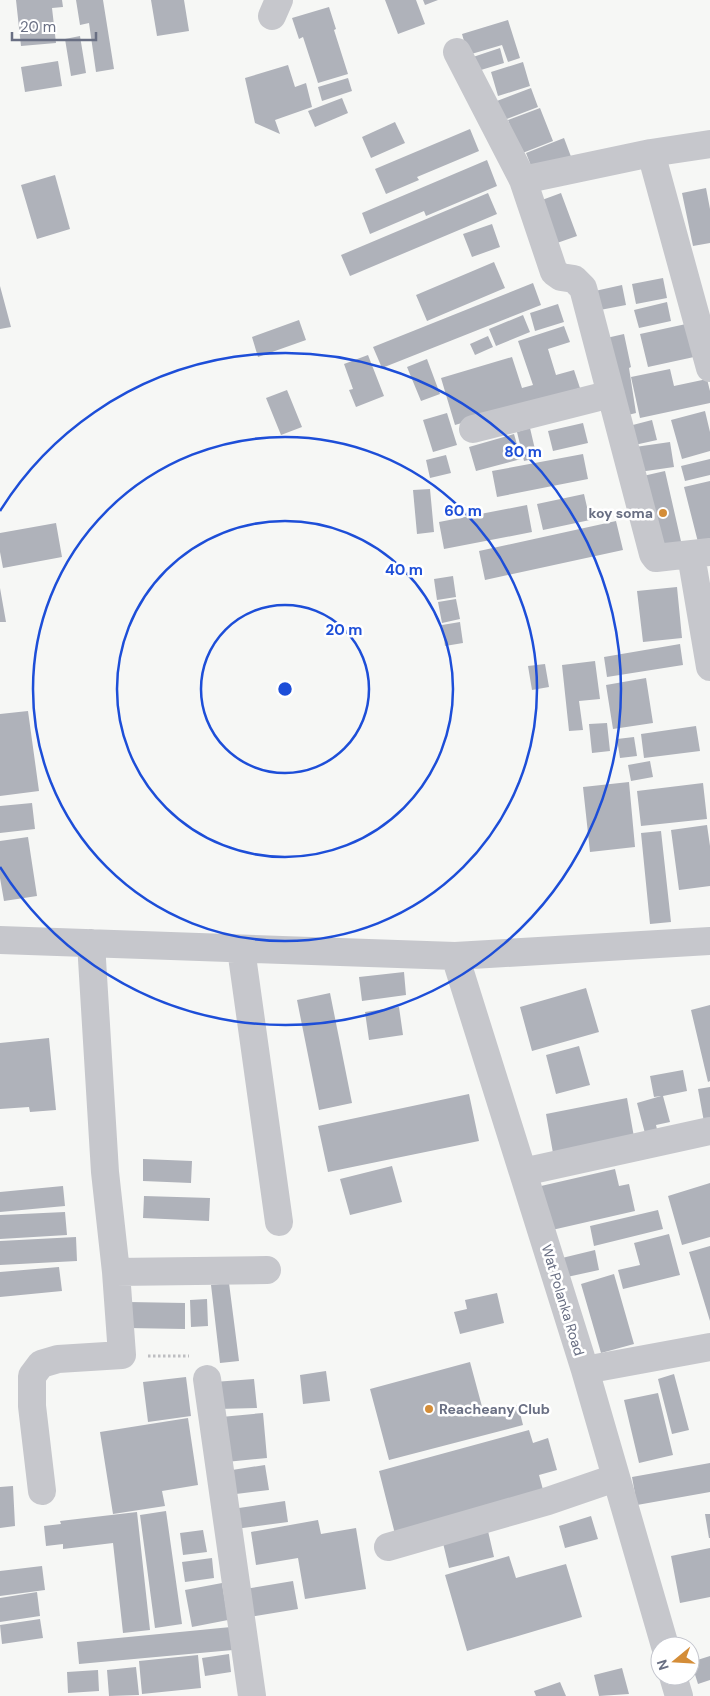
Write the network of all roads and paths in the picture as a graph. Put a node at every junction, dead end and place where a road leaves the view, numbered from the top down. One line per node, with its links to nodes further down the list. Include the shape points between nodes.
1 (457, 52): 4 (street)
2 (710, 144): 3 (street)
3 (651, 153): 4 (street); 5 (street)
4 (522, 180): 6 (street, via 554,272 574,280 583,288)
5 (710, 368)
6 (611, 394): 7 (street); 8 (street, via 653,554 656,558)
7 (473, 429)
8 (701, 553): 9 (street)
9 (710, 667)
10 (0, 937): 12 (street)
11 (710, 941): 14 (street)
12 (91, 943): 13 (street); 19 (street, via 105,1172)
13 (240, 948): 14 (street); 17 (street)
14 (455, 956): 16 (street, Wat Polanka Road)
15 (710, 1131): 16 (street)
16 (524, 1172): 22 (street, Wat Polanka Road)
17 (278, 1222)
18 (266, 1270): 19 (street)
19 (116, 1272): 21 (street)
20 (710, 1347): 22 (street)
21 (122, 1355): 23 (path, via 201,1356); 25 (street, via 58,1359 41,1364 32,1376 32,1406)
22 (585, 1370): 24 (street, Wat Polanka Road)
23 (207, 1379): 28 (street)
24 (615, 1478): 26 (street, via 548,1501); 27 (street, Wat Polanka Road)
25 (42, 1492)
26 (388, 1547)
27 (661, 1636)
28 (252, 1696)

